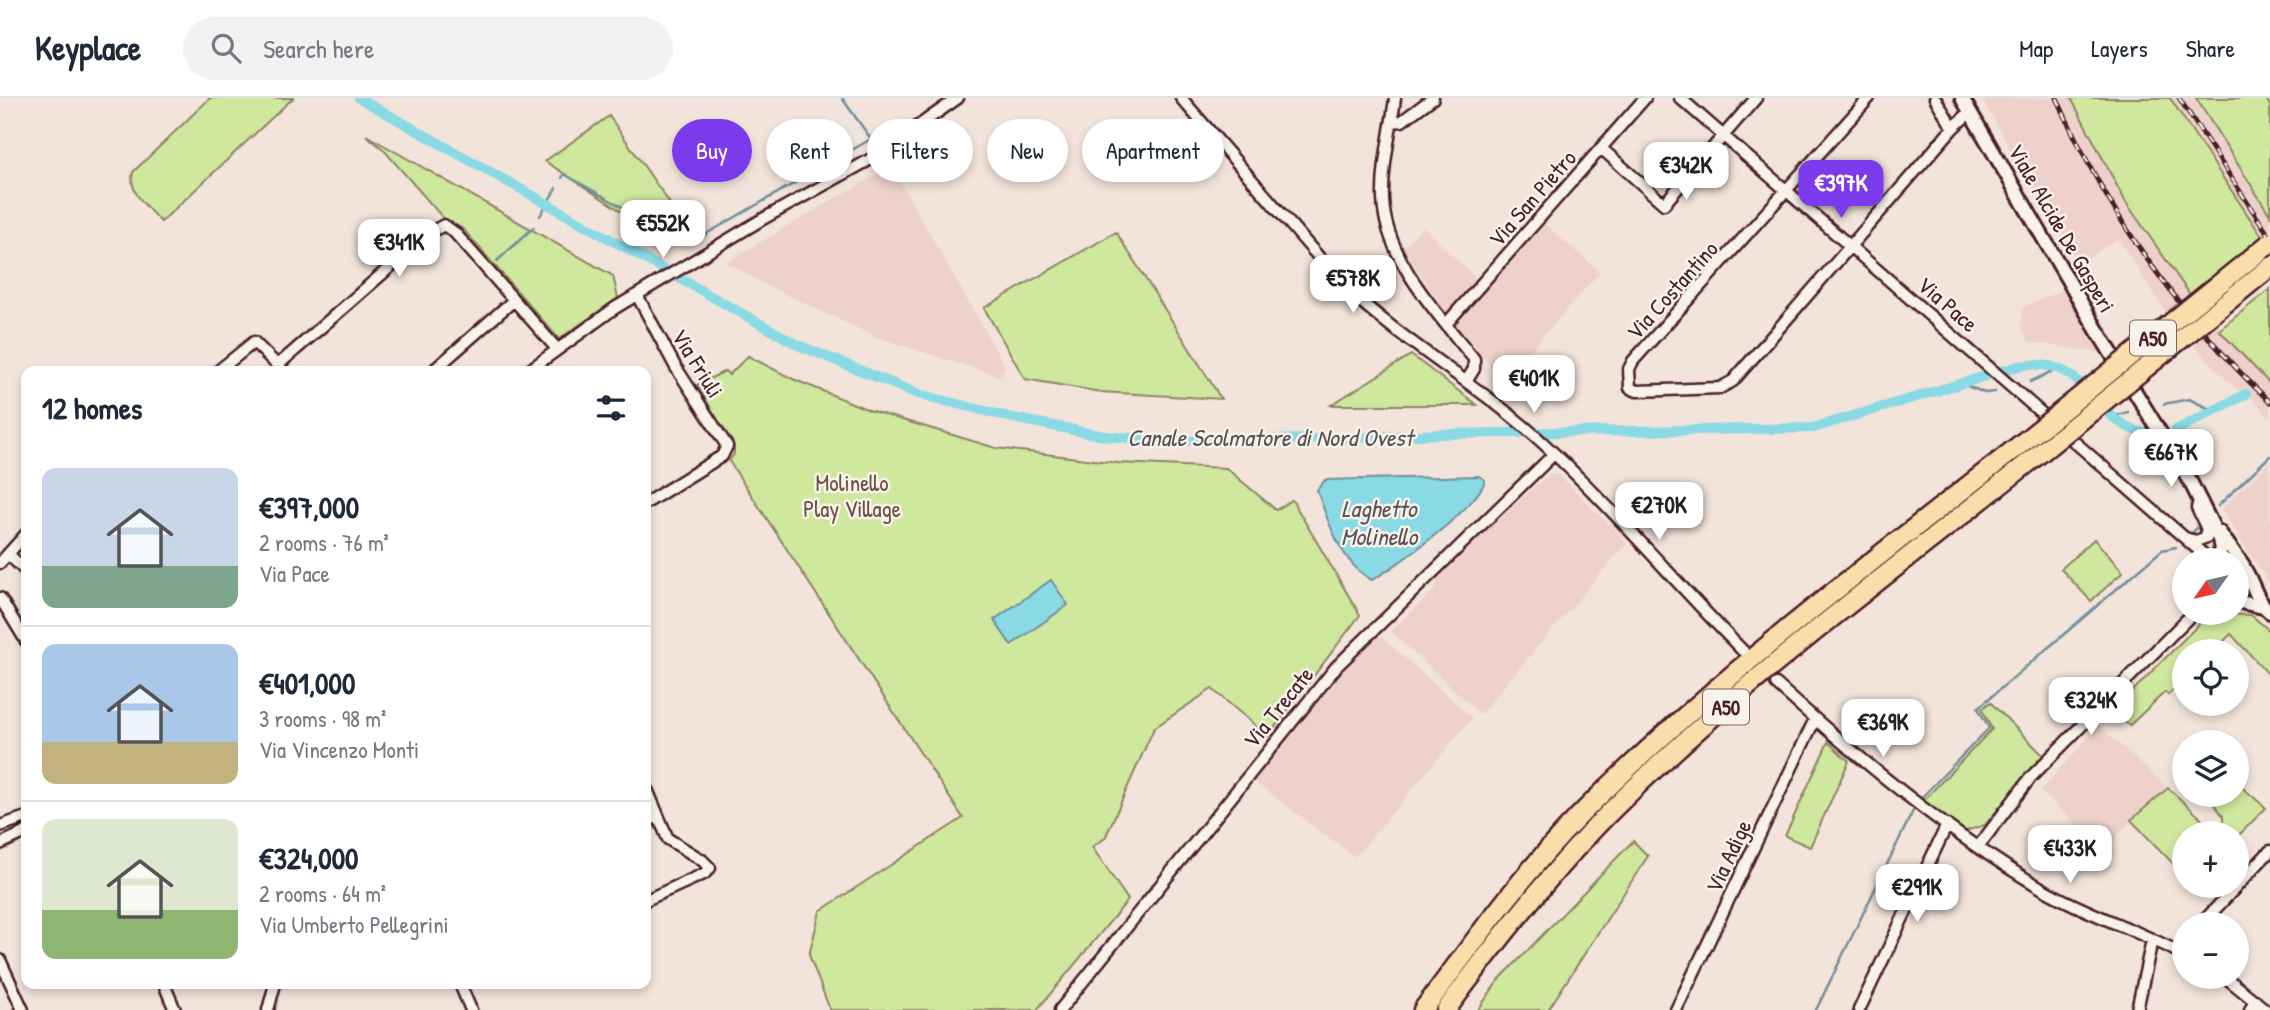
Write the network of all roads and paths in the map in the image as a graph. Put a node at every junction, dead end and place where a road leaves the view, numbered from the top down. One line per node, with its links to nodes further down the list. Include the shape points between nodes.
1 (958, 98): 20 (street, via 871,159)
2 (1181, 98): 29 (street, via 1342,284)
3 (1395, 98): 12 (street)
4 (1433, 98): 12 (street, via 1402,121)
5 (1645, 98): 15 (street, Via San Pietro)
6 (1679, 98): 14 (street, Via Pace)
7 (1756, 98): 14 (street)
8 (1869, 98): 16 (street, Via Costantino)
9 (1934, 98): 13 (street)
10 (1962, 98): 11 (street, Viale Alcide De Gasperi)
11 (1970, 112): 13 (street); 32 (street, Viale Alcide De Gasperi)
12 (1392, 121): 22 (street, via 1383,187 1389,237 1399,259)
13 (1953, 128): 18 (street)
14 (1723, 135): 15 (street, via 1664,204); 16 (street, Via Pace)
15 (1601, 148): 22 (street, Via San Pietro)
16 (1786, 192): 18 (street, Via Pace); 18 (street, Via Costantino, via 1633,361 1630,388 1726,387)
17 (2270, 243): 77 (highway, A50, bridge, via 1707,696 1622,773 1552,846)
18 (1848, 247): 35 (street, Via Pace)
19 (2270, 267): 78 (highway, A50, bridge, via 1789,654 1660,765 1566,859)
20 (637, 295): 23 (street); 31 (street, Via Friuli, via 727,450)
21 (514, 300): 23 (street); 26 (street, via 444,225 429,233); 27 (street)
22 (1447, 323): 29 (street, via 1475,363)
23 (557, 349): 28 (street)
24 (224, 366): 25 (street, via 257,342)
25 (279, 366)
26 (283, 366)
27 (439, 366)
28 (535, 366)
29 (1465, 378): 30 (street)
30 (1554, 454): 49 (street); 76 (street, Via Trecate, via 1336,666)
31 (651, 500)
32 (2201, 505): 33 (street, Viale Alcide De Gasperi); 35 (street, via 2197,508 2207,537)
33 (2214, 527): 38 (street, Viale Alcide De Gasperi); 39 (street, Viale Alcide De Gasperi)
34 (21, 540): 40 (street)
35 (2184, 540): 36 (street, Via Pace); 37 (street, Via Pace)
36 (2189, 548)
37 (2194, 548)
38 (2221, 548)
39 (2229, 548)
40 (8, 554): 41 (street); 42 (street)
41 (0, 563)
42 (21, 566)
43 (2249, 579): 46 (street)
44 (0, 598): 48 (street)
45 (2249, 604): 46 (street)
46 (2268, 610)
47 (2182, 625): 60 (street, via 2031,777)
48 (21, 632)
49 (1743, 651)
50 (1776, 684): 51 (street)
51 (1815, 719): 56 (street, via 1867,766); 79 (street, Via Adige)
52 (651, 801): 53 (street)
53 (657, 817): 55 (street); 62 (street, via 672,843 707,863 709,870)
54 (21, 819): 57 (street)
55 (651, 820)
56 (1947, 824): 60 (street); 80 (street)
57 (0, 826)
58 (21, 834): 59 (street)
59 (0, 844)
60 (1978, 847): 64 (street, via 2051,893)
61 (2270, 851): 63 (street)
62 (651, 898)
63 (2212, 912)
64 (2152, 940): 65 (street); 81 (street)
65 (2172, 949)
66 (0, 960): 72 (street)
67 (166, 989): 73 (street)
68 (274, 989): 74 (street)
69 (462, 989): 75 (street)
70 (2237, 989): 71 (street)
71 (2253, 1005): 82 (street)
72 (23, 1010)
73 (175, 1010)
74 (268, 1010)
75 (471, 1010)
76 (1060, 1010)
77 (1423, 1010)
78 (1446, 1010)
79 (1676, 1010)
80 (1859, 1010)
81 (2137, 1010)
82 (2266, 1010)

